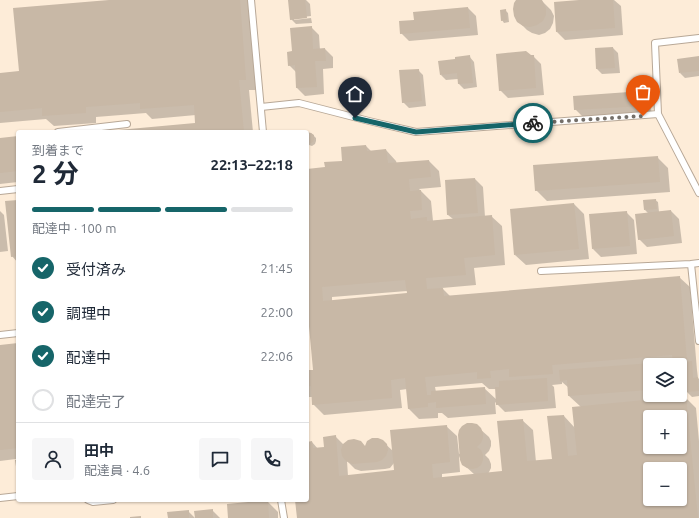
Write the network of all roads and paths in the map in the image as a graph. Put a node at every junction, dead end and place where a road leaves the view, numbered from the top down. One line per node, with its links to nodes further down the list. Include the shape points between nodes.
1 (251, 0): 3 (lane)
2 (699, 38): 4 (lane, via 655,43)
3 (261, 107): 4 (lane, via 299,103 416,132); 7 (lane)
4 (658, 114): 10 (lane)
5 (127, 124): 6 (lane)
6 (75, 130)
7 (263, 130)
8 (16, 189): 9 (lane)
9 (0, 191)
10 (699, 193)
11 (699, 263): 12 (lane)
12 (691, 264): 13 (lane); 16 (lane)
13 (542, 272)
14 (16, 333): 15 (lane)
15 (0, 335)
16 (699, 341)
17 (16, 496): 18 (lane)
18 (0, 498)
19 (281, 502): 20 (lane)
20 (284, 518)

